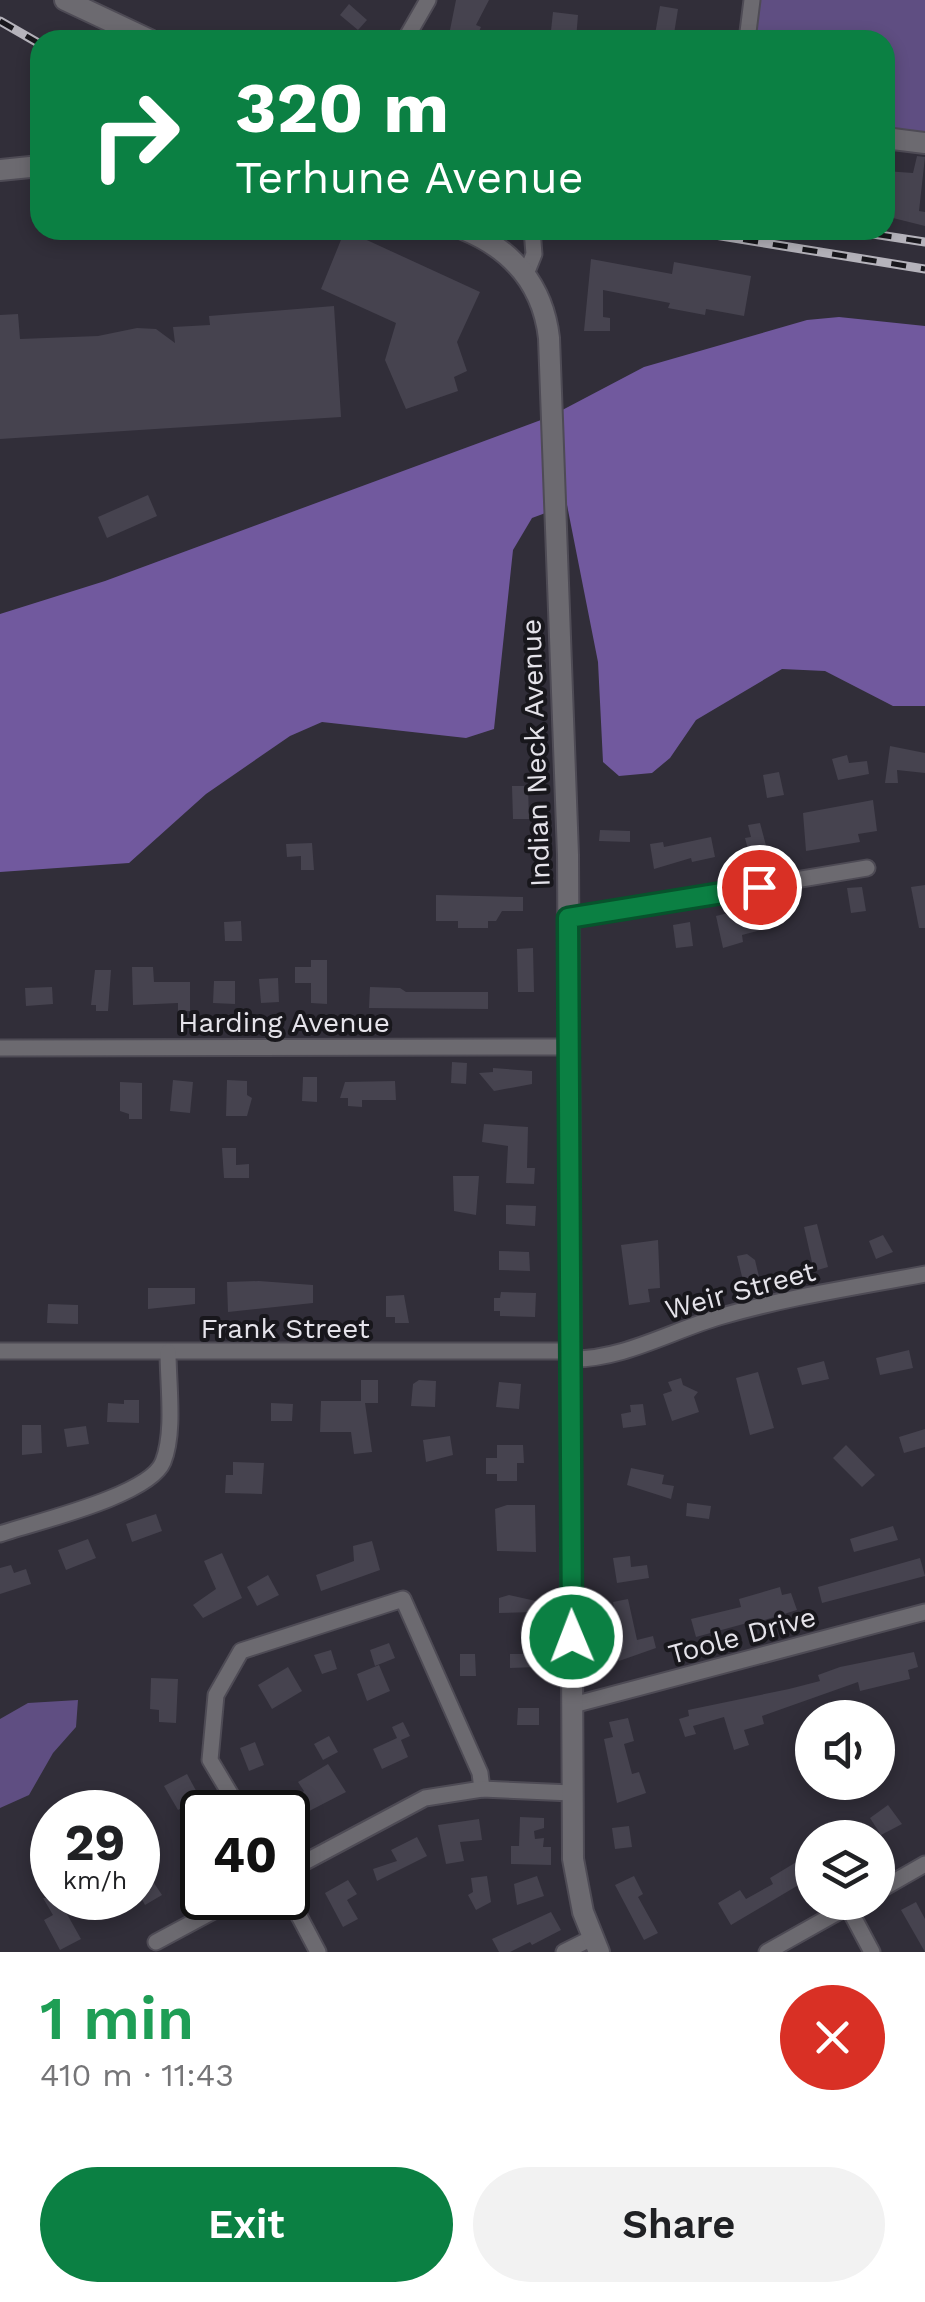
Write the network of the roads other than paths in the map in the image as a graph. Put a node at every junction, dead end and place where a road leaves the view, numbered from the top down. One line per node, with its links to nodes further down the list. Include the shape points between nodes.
1 (65, 0): 4 (street)
2 (428, 0): 5 (street)
3 (752, 0): 6 (street)
4 (129, 30)
5 (411, 30)
6 (748, 30)
7 (895, 139): 8 (street)
8 (925, 143)
9 (30, 167): 10 (street)
10 (0, 170)
11 (484, 240): 13 (street, Indian Neck Avenue)
12 (533, 240): 13 (street)
13 (526, 274): 15 (street, Indian Neck Avenue, via 546,316)
14 (867, 868): 15 (street)
15 (568, 918): 16 (street, Indian Neck Avenue)
16 (568, 1047): 17 (street, Harding Avenue); 21 (street, Indian Neck Avenue)
17 (0, 1048)
18 (925, 1274): 21 (street, Weir Street, via 787,1299 600,1357)
19 (0, 1351): 20 (street, Frank Street)
20 (168, 1352): 21 (street, Frank Street); 22 (street, via 166,1445 156,1472 117,1495)
21 (571, 1355): 24 (street, Indian Neck Avenue)
22 (0, 1534)
23 (925, 1612): 24 (street, Toole Drive)
24 (572, 1705): 27 (street, Indian Neck Avenue)
25 (482, 1789): 26 (street, via 404,1599 241,1651 216,1696 210,1760); 27 (street); 28 (street, via 425,1798)
26 (228, 1790)
27 (572, 1793): 36 (street, Indian Neck Avenue, via 573,1859)
28 (310, 1858)
29 (925, 1864): 30 (street)
30 (895, 1881)
31 (197, 1920): 35 (street)
32 (301, 1920): 37 (street)
33 (825, 1920): 39 (street)
34 (858, 1920): 40 (street)
35 (156, 1942)
36 (596, 1945): 38 (street)
37 (318, 1952)
38 (564, 1952)
39 (767, 1952)
40 (872, 1952)

